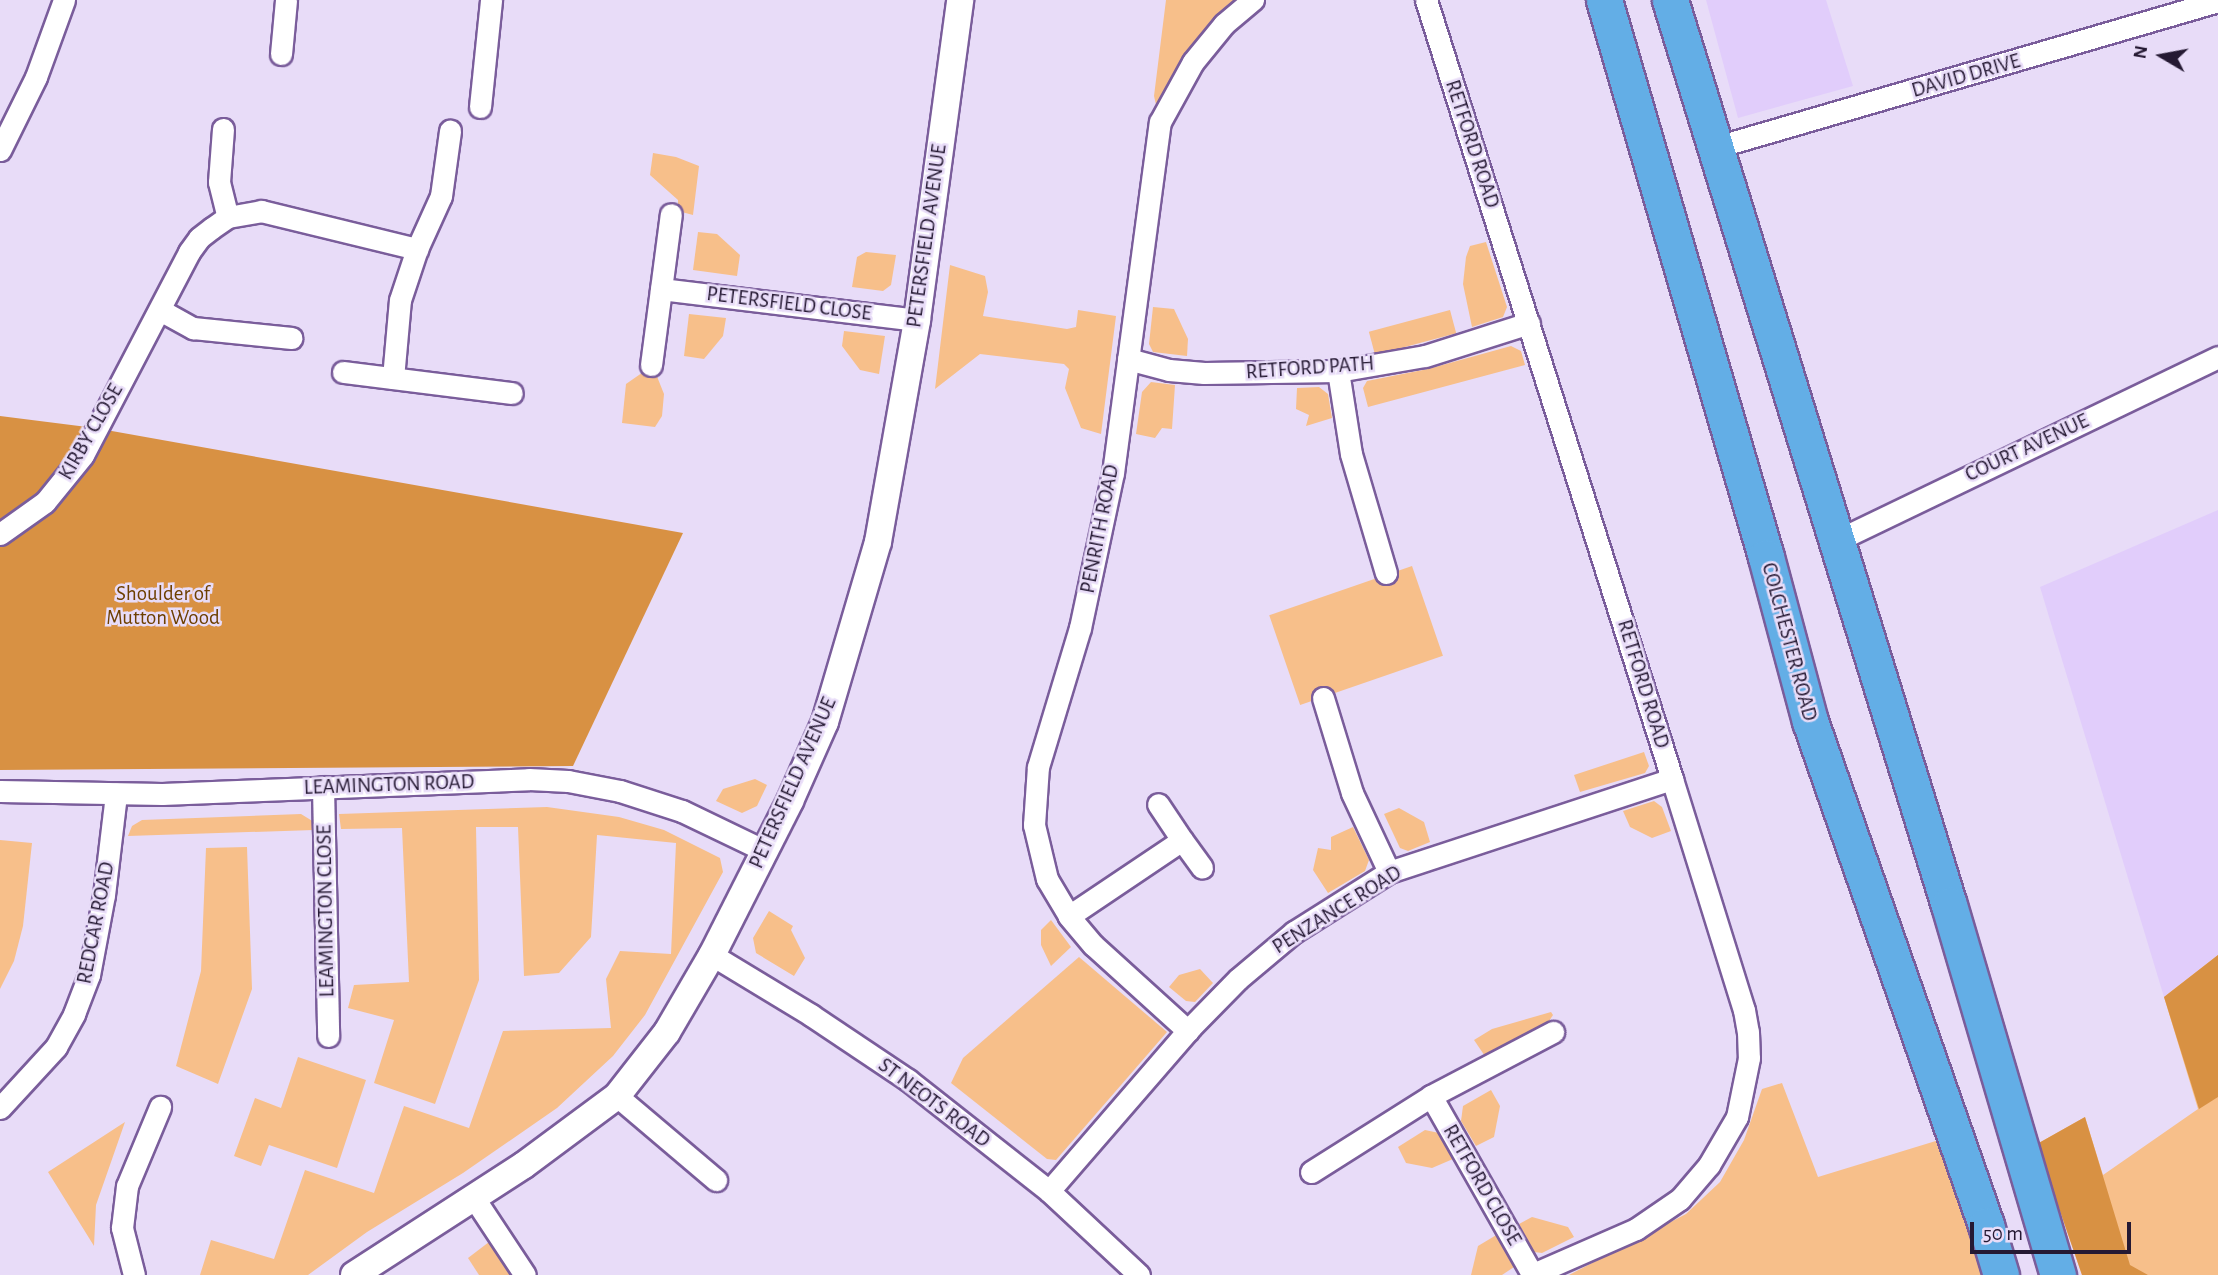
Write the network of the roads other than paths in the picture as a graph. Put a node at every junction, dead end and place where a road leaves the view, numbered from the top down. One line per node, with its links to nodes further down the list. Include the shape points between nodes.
1 (64, 0): 15 (street, via 36,77)
2 (286, 0): 10 (street)
3 (491, 0): 11 (street)
4 (960, 0): 21 (street, PETERSFIELD AVENUE)
5 (1253, 0): 25 (street, PENRITH ROAD, via 1224,23 1193,62 1160,122)
6 (1426, 0): 22 (street, RETFORD ROAD)
7 (1604, 0): 62 (highway, COLCHESTER ROAD, via 1810,721)
8 (1670, 0): 14 (highway)
9 (2218, 1): 14 (street, DAVID DRIVE)
10 (281, 54)
11 (480, 107)
12 (223, 130): 17 (street, via 219,182)
13 (450, 131): 18 (street, via 441,196)
14 (1713, 148): 32 (highway)
15 (0, 150)
16 (671, 214): 19 (street)
17 (228, 217): 18 (street, KIRBY CLOSE, via 274,213); 20 (street, KIRBY CLOSE, via 199,238)
18 (417, 249): 29 (street, via 400,300)
19 (661, 289): 21 (street, PETERSFIELD CLOSE); 26 (street)
20 (160, 310): 23 (street, via 193,328); 31 (street, KIRBY CLOSE, via 83,455 45,502)
21 (916, 320): 41 (street, PETERSFIELD AVENUE, via 878,541 852,639 825,722)
22 (1529, 323): 27 (street, RETFORD PATH, via 1425,356); 35 (street, RETFORD ROAD)
23 (291, 338)
24 (2218, 357): 32 (street, COURT AVENUE)
25 (1128, 359): 27 (street, RETFORD PATH, via 1204,373); 44 (street, PENRITH ROAD, via 1090,582 1038,767 1034,825 1047,879)
26 (651, 365)
27 (1338, 371): 33 (street, via 1351,454)
28 (343, 372): 29 (street)
29 (393, 378): 30 (street)
30 (512, 393)
31 (0, 534)
32 (1836, 541): 63 (highway)
33 (1386, 573)
34 (1323, 698): 43 (street, via 1353,793)
35 (1672, 779): 43 (street, PENZANCE ROAD); 61 (street, RETFORD ROAD, via 1744,1010 1749,1058 1737,1117 1709,1165 1679,1199 1651,1221)
36 (323, 787): 38 (street, LEAMINGTON ROAD); 41 (street, LEAMINGTON ROAD, via 568,781 682,811); 48 (street, LEAMINGTON CLOSE)
37 (0, 791): 38 (street, LEAMINGTON ROAD)
38 (116, 794): 52 (street, REDCAR ROAD, via 89,975 56,1047)
39 (1158, 804): 40 (street)
40 (1182, 840): 42 (street); 44 (street)
41 (765, 851): 45 (street, PETERSFIELD AVENUE)
42 (1202, 868)
43 (1389, 873): 46 (street, PENZANCE ROAD, via 1294,932 1238,979)
44 (1069, 916): 46 (street, PENRITH ROAD, via 1093,945)
45 (712, 955): 49 (street, PETERSFIELD AVENUE, via 667,1032); 55 (street, ST NEOTS ROAD, via 908,1080)
46 (1188, 1031): 55 (street, PENZANCE ROAD)
47 (1553, 1032): 50 (street)
48 (328, 1036)
49 (617, 1096): 54 (street); 56 (street, PETERSFIELD AVENUE)
50 (1431, 1096): 53 (street); 61 (street, RETFORD CLOSE)
51 (160, 1107): 57 (street, via 127,1186 122,1228)
52 (0, 1108)
53 (1311, 1172)
54 (716, 1180)
55 (1049, 1191): 60 (street, ST NEOTS ROAD)
56 (474, 1198): 58 (street, PETERSFIELD AVENUE); 59 (street)
57 (134, 1275)
58 (354, 1275)
59 (525, 1275)
60 (1139, 1275)
61 (1532, 1275)
62 (2001, 1275)
63 (2059, 1275)

